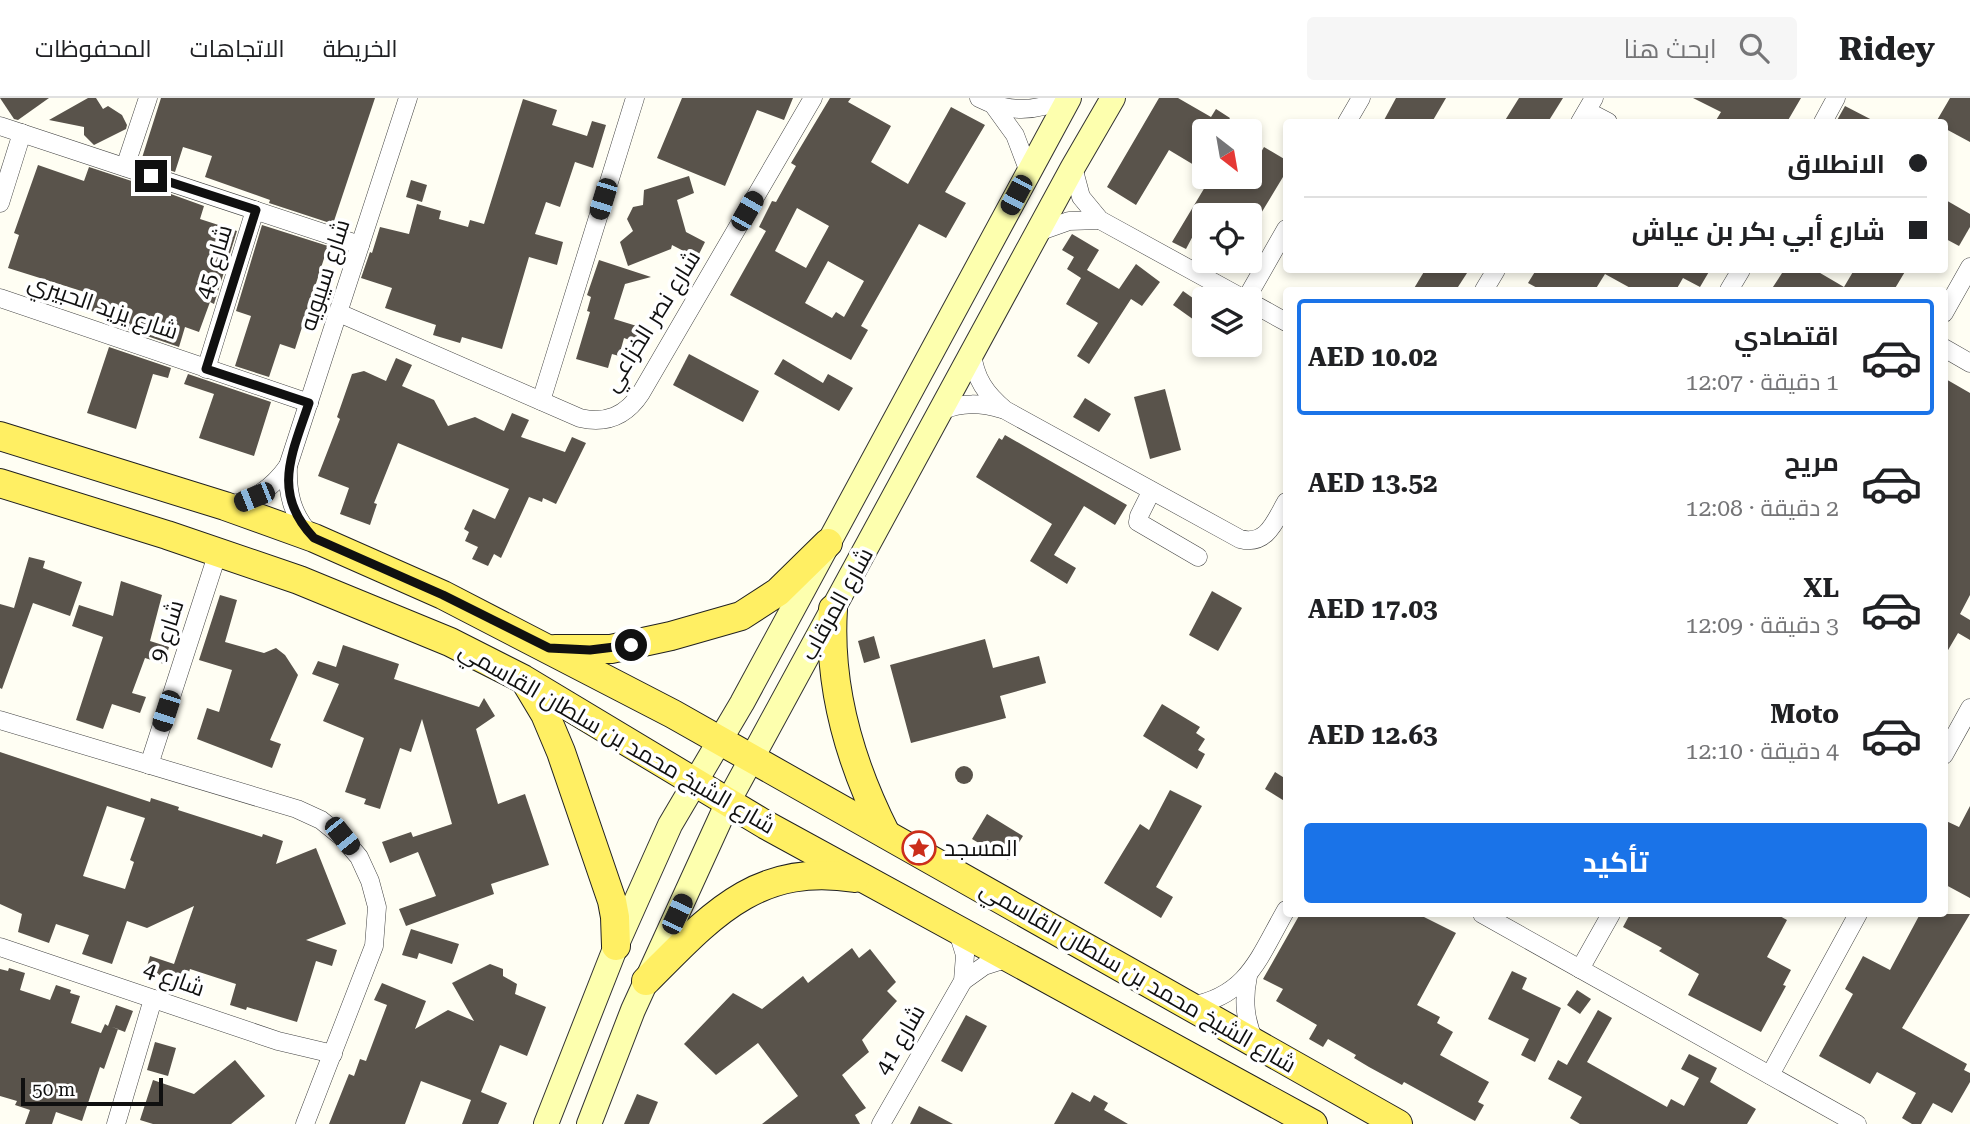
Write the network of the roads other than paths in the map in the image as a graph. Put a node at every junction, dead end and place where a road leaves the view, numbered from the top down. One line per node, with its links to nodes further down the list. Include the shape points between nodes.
1 (148, 98): 16 (street)
2 (408, 98): 24 (street, شارع سيبويه)
3 (635, 98): 37 (street)
4 (813, 98): 37 (street, شارع نصر الخزاعي, via 634,403 615,417 591,421)
5 (1067, 98): 9 (street, via 1033,109 1013,110); 18 (main road, شارع المرقاب)
6 (1113, 98): 17 (main road, شارع المرقاب)
7 (1361, 98): 11 (street)
8 (1836, 98): 13 (street)
9 (987, 102): 18 (street, via 1015,135)
10 (1587, 110): 12 (street)
11 (1349, 119)
12 (1603, 119)
13 (1825, 119)
14 (0, 126): 15 (street)
15 (22, 133): 16 (street); 19 (street)
16 (125, 167): 20 (street)
17 (1073, 167): 21 (street, via 1081,197); 22 (main road, شارع المرقاب)
18 (1029, 172): 48 (main road, شارع المرقاب)
19 (0, 203)
20 (256, 210): 24 (street); 36 (street, شارع 45)
21 (1100, 220): 22 (street, via 1069,220); 26 (street)
22 (1038, 232): 34 (main road, شارع المرقاب)
23 (1283, 234): 27 (street)
24 (360, 245): 31 (street, شارع سيبويه)
25 (1970, 267): 29 (street)
26 (1223, 287)
27 (1254, 287)
28 (0, 298): 36 (street, شارع يزيد الحبيري)
29 (1948, 306)
30 (1262, 308): 32 (street)
31 (339, 313): 37 (street, شارع نصر الخزاعي); 38 (street, شارع سيبويه)
32 (1283, 320)
33 (1948, 350): 35 (street)
34 (972, 354): 39 (street, via 981,385); 40 (main road, شارع المرقاب)
35 (1970, 363)
36 (206, 369): 38 (street, شارع يزيد الحبيري)
37 (541, 401)
38 (309, 403): 42 (street, شارع سيبويه)
39 (1005, 410): 40 (street, via 972,404); 44 (street)
40 (941, 411): 51 (main road, شارع المرقاب)
41 (0, 436): 45 (main road, شارع الشيخ محمد بن سلطان القاسمي)
42 (288, 466): 45 (street, شارع سيبويه, via 261,493); 47 (street, شارع سيبويه, via 290,498 303,527)
43 (0, 483): 49 (main road, شارع الشيخ محمد بن سلطان القاسمي)
44 (1151, 492): 46 (street, via 1248,541 1268,533); 50 (street, via 1138,522)
45 (225, 506): 47 (main road, شارع الشيخ محمد بن سلطان القاسمي)
46 (1283, 507)
47 (314, 538): 52 (main road, شارع الشيخ محمد بن سلطان القاسمي)
48 (828, 542): 52 (main road, via 778,592 741,616 611,649); 56 (main road, شارع المرقاب)
49 (218, 552): 53 (main road, شارع الشيخ محمد بن سلطان القاسمي, via 375,610); 59 (street, شارع 9)
50 (1198, 557)
51 (833, 609): 58 (main road, شارع المرقاب); 62 (main road, via 834,668 847,734 857,770)
52 (549, 648): 56 (main road, شارع الشيخ محمد بن سلطان القاسمي)
53 (523, 679): 60 (main road, شارع الشيخ محمد بن سلطان القاسمي); 69 (main road, via 561,752 612,901)
54 (1970, 708): 57 (street)
55 (0, 720): 59 (street)
56 (720, 740): 58 (main road, شارع الشيخ محمد بن سلطان القاسمي); 60 (main road, شارع المرقاب)
57 (1948, 748)
58 (752, 758): 61 (main road, شارع المرقاب); 62 (main road, شارع الشيخ محمد بن سلطان القاسمي)
59 (149, 765): 79 (street, via 297,809 342,836 359,857 377,906 374,946)
60 (695, 782): 61 (main road, شارع الشيخ محمد بن سلطان القاسمي); 69 (main road, شارع المرقاب, via 670,825)
61 (728, 802): 63 (main road, شارع الشيخ محمد بن سلطان القاسمي); 74 (main road, شارع المرقاب)
62 (886, 834): 77 (main road, شارع الشيخ محمد بن سلطان القاسمي)
63 (867, 880): 68 (main road, شارع الشيخ محمد بن سلطان القاسمي); 74 (main road, via 808,876 752,891 715,914)
64 (1283, 915): 73 (street)
65 (1487, 917): 72 (street)
66 (1609, 917): 72 (street)
67 (1856, 917): 80 (street)
68 (957, 929): 71 (main road, شارع الشيخ محمد بن سلطان القاسمي); 75 (street, شارع 41, via 965,955)
69 (615, 946): 83 (main road, شارع المرقاب)
70 (0, 947): 76 (street, شارع 4)
71 (1009, 958): 75 (street, via 984,966); 86 (main road, شارع الشيخ محمد بن سلطان القاسمي)
72 (1580, 969): 80 (street)
73 (1249, 975): 77 (street, via 1223,997); 78 (street, via 1245,1010)
74 (646, 981): 84 (main road, شارع المرقاب)
75 (962, 981): 85 (street, شارع 41)
76 (153, 999): 79 (street, شارع 4, via 278,1041); 81 (street)
77 (1190, 1006): 78 (main road, شارع الشيخ محمد بن سلطان القاسمي)
78 (1255, 1043): 87 (main road, شارع الشيخ محمد بن سلطان القاسمي)
79 (333, 1054): 82 (street)
80 (1770, 1075): 88 (street)
81 (116, 1124)
82 (305, 1124)
83 (546, 1124)
84 (589, 1124)
85 (881, 1124)
86 (1313, 1124)
87 (1398, 1124)
88 (1857, 1124)

